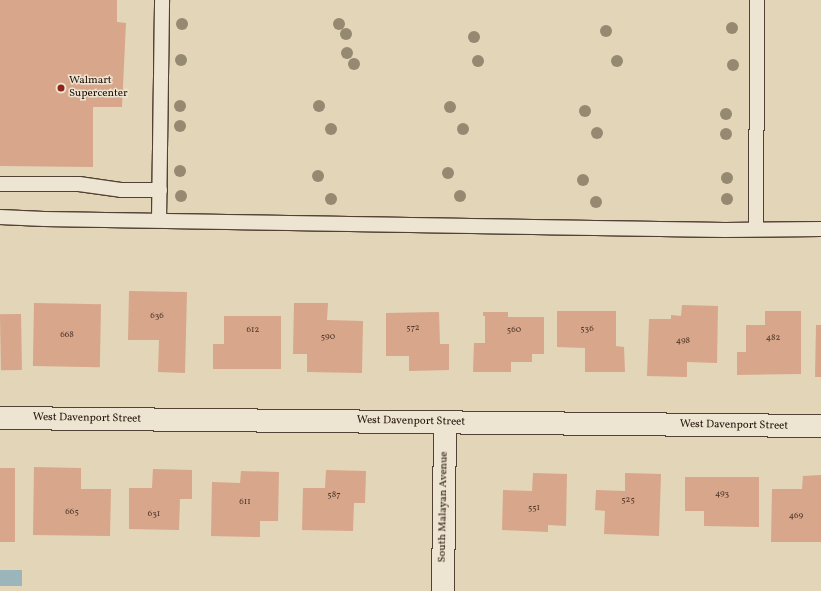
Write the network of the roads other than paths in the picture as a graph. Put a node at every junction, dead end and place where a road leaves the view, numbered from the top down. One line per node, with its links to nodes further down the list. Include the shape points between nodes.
1 (162, 0): 4 (lane)
2 (757, 0): 7 (lane)
3 (0, 184): 4 (lane, via 79,184 121,190)
4 (160, 190): 6 (lane)
5 (0, 217): 6 (lane)
6 (159, 220): 7 (lane)
7 (756, 229): 8 (lane)
8 (821, 229)
9 (0, 418): 10 (street, West Davenport Street)
10 (445, 423): 11 (street, West Davenport Street); 12 (street, South Malayan Avenue)
11 (821, 426)
12 (444, 591)

